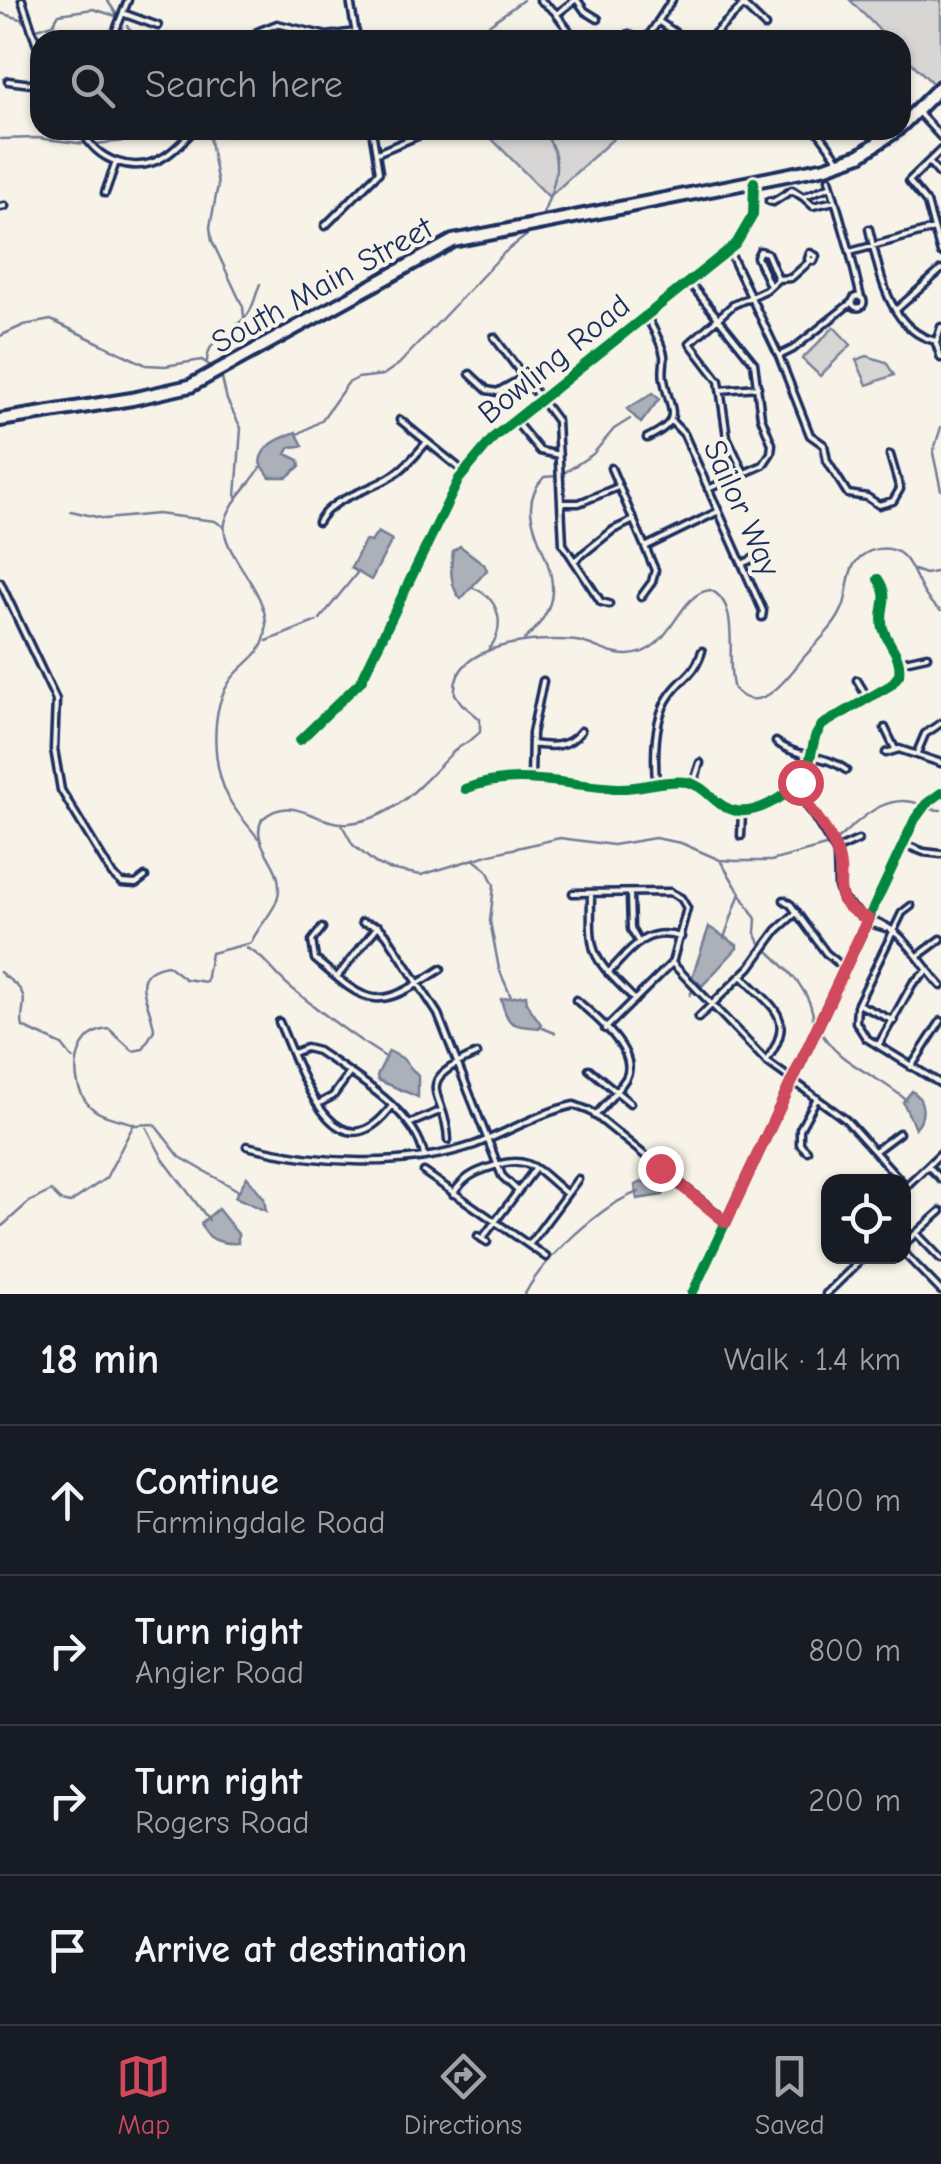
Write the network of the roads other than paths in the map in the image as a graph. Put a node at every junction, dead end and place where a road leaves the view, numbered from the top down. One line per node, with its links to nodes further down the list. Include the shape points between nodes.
1 (22, 0): 15 (street)
2 (128, 0): 9 (street)
3 (350, 0): 19 (street)
4 (540, 0): 10 (street)
5 (576, 0): 10 (street); 11 (street)
6 (672, 0): 12 (street)
7 (738, 0): 8 (street)
8 (744, 5): 14 (street); 23 (street)
9 (125, 14): 13 (street); 16 (street)
10 (558, 14): 20 (street)
11 (598, 19)
12 (658, 21): 21 (street); 22 (street)
13 (158, 26)
14 (765, 26)
15 (32, 30)
16 (117, 30)
17 (262, 30): 18 (street, via 277,24)
18 (294, 30)
19 (356, 30)
20 (569, 30)
21 (652, 30)
22 (671, 30)
23 (718, 30)
24 (8, 82): 25 (street)
25 (30, 83)
26 (941, 86): 27 (highway, South Main Street)
27 (917, 111): 28 (highway, South Main Street); 29 (street)
28 (911, 117)
29 (941, 137)
30 (89, 140): 38 (street)
31 (184, 140): 38 (street, via 157,161)
32 (375, 140): 37 (street)
33 (407, 140): 37 (street)
34 (825, 140): 40 (street)
35 (882, 140): 40 (highway, South Main Street)
36 (941, 150): 39 (street)
37 (378, 152): 47 (street, via 376,177)
38 (116, 162): 43 (street)
39 (928, 162): 41 (street); 49 (street, via 909,181 924,198)
40 (840, 163): 42 (highway, South Main Street)
41 (941, 176)
42 (754, 182): 51 (street, Bowling Road, via 753,216); 73 (highway, South Main Street, via 453,241 196,383)
43 (106, 193)
44 (803, 197): 45 (street, via 813,206); 45 (street, via 830,182); 46 (street, via 792,190)
45 (836, 200): 52 (street)
46 (773, 204)
47 (325, 226)
48 (868, 228): 50 (street)
49 (934, 228): 50 (street); 53 (street)
50 (873, 246): 52 (street); 60 (street)
51 (729, 251): 57 (street, Bowling Road); 59 (street)
52 (850, 252): 66 (street, via 856,301)
53 (941, 253)
54 (810, 261): 56 (street, via 790,278)
55 (941, 270): 60 (street)
56 (778, 279): 58 (street); 58 (street, via 760,251)
57 (690, 283): 61 (street, Bowling Road); 62 (street)
58 (770, 286): 59 (street)
59 (749, 298): 62 (street); 66 (street)
60 (895, 311): 65 (street, via 916,334)
61 (647, 316): 72 (street, Bowling Road); 76 (street, via 665,359)
62 (718, 318): 70 (street, via 754,363); 71 (street, via 690,343)
63 (941, 327): 65 (street)
64 (494, 337): 69 (street)
65 (936, 341): 67 (street)
66 (779, 356): 80 (street, via 810,435 824,445 848,494 879,505 893,502 900,489)
67 (941, 358)
68 (470, 374): 69 (street, via 497,392)
69 (524, 376): 72 (street)
70 (758, 387): 71 (street); 83 (street, via 772,454)
71 (720, 390): 83 (street, via 727,437)
72 (542, 399): 75 (street, Bowling Road); 79 (street, via 557,420)
73 (0, 420)
74 (400, 420): 78 (street)
75 (515, 420): 79 (street, via 540,451); 82 (street, Bowling Road)
76 (671, 421): 77 (street); 85 (street, Sailor Way, via 684,434)
77 (646, 438)
78 (426, 443): 82 (street); 89 (street, via 389,478 348,496)
79 (559, 455): 86 (street)
80 (890, 455)
81 (611, 468): 84 (street)
82 (463, 472): 108 (street, Bowling Road, via 371,664)
83 (744, 474): 85 (street)
84 (619, 486): 86 (street); 88 (street)
85 (708, 488): 87 (street, Sailor Way)
86 (561, 504): 92 (street, via 562,544)
87 (717, 512): 90 (street); 93 (street, Sailor Way)
88 (634, 520): 90 (street); 92 (street)
89 (318, 522)
90 (646, 547): 96 (street, via 654,577)
91 (760, 556): 93 (street)
92 (574, 562): 97 (street)
93 (742, 564): 98 (street, Sailor Way)
94 (878, 579): 101 (street, via 886,594 882,626)
95 (0, 582): 130 (street, via 56,700 61,790 118,880 136,884)
96 (641, 597)
97 (609, 604)
98 (762, 618)
99 (702, 651): 119 (street, via 663,708)
100 (927, 656): 101 (street)
101 (900, 662): 104 (street, via 895,681)
102 (857, 680): 104 (street)
103 (543, 681): 110 (street)
104 (868, 698): 114 (street, via 822,726)
105 (941, 724): 113 (street, via 925,734)
106 (884, 728): 111 (street)
107 (582, 731): 110 (street, via 568,744)
108 (300, 740)
109 (776, 742): 114 (street)
110 (532, 744): 118 (street)
111 (895, 749): 112 (street); 113 (street)
112 (886, 753)
113 (916, 755): 115 (street)
114 (812, 756): 117 (street); 121 (street)
115 (941, 763)
116 (700, 764): 120 (street)
117 (846, 770)
118 (531, 779): 119 (street, via 616,788); 122 (street)
119 (656, 784): 120 (street)
120 (693, 784): 124 (street)
121 (795, 786): 124 (street); 128 (street)
122 (465, 789)
123 (941, 793): 127 (street, via 921,810)
124 (742, 812): 125 (street)
125 (741, 836)
126 (858, 840): 128 (street)
127 (903, 844): 129 (street); 137 (street)
128 (836, 850): 137 (street, via 841,897)
129 (941, 854)
130 (145, 877)
131 (574, 894): 132 (street)
132 (591, 894): 133 (street); 150 (street, via 592,950)
133 (630, 895): 142 (street, via 678,895 688,914); 144 (street, via 630,929)
134 (784, 900): 136 (street)
135 (910, 906): 141 (street)
136 (797, 912): 147 (street); 151 (street)
137 (868, 919): 141 (street); 147 (street)
138 (362, 922): 139 (street)
139 (378, 926): 152 (street); 153 (street)
140 (322, 928): 152 (street, via 312,954)
141 (893, 932): 145 (street); 158 (street)
142 (681, 937): 144 (street, via 656,933); 146 (street)
143 (941, 939): 145 (street)
144 (639, 942): 150 (street)
145 (918, 956): 149 (street)
146 (672, 963): 156 (street); 157 (street)
147 (845, 968): 172 (street)
148 (440, 970): 153 (street)
149 (928, 970): 154 (street); 160 (street, via 913,983)
150 (608, 972): 156 (street)
151 (742, 976): 157 (street); 167 (street, via 782,1024)
152 (338, 977): 153 (street, via 375,1000)
153 (419, 984): 168 (street)
154 (941, 986)
155 (576, 1000): 163 (street)
156 (634, 1000): 163 (street)
157 (712, 1004): 159 (street); 167 (street)
158 (858, 1004): 160 (street); 164 (street, via 857,1027)
159 (698, 1018)
160 (894, 1021): 164 (street)
161 (941, 1021): 169 (street)
162 (279, 1022): 165 (street)
163 (605, 1029): 174 (street, via 629,1060)
164 (878, 1046): 169 (street)
165 (292, 1052): 171 (street, via 314,1049); 177 (street)
166 (477, 1054): 168 (street)
167 (766, 1061): 172 (street)
168 (458, 1062): 179 (street, via 438,1080); 183 (street)
169 (911, 1068): 173 (street)
170 (589, 1069): 174 (street)
171 (349, 1074): 177 (street); 178 (street)
172 (792, 1080): 175 (street); 203 (street)
173 (941, 1084)
174 (615, 1091): 176 (street); 180 (street)
175 (816, 1098): 186 (street, via 800,1129); 187 (street)
176 (630, 1102)
177 (316, 1105): 178 (street, via 334,1124 360,1130 377,1124)
178 (392, 1106): 181 (street)
179 (440, 1111): 181 (street); 184 (street)
180 (594, 1116): 183 (street, via 582,1107 565,1107); 203 (street)
181 (409, 1124): 189 (street)
182 (899, 1133): 187 (street)
183 (490, 1139): 189 (street); 190 (street)
184 (448, 1140)
185 (246, 1146): 189 (street, via 319,1159)
186 (807, 1151)
187 (875, 1152): 194 (street)
188 (941, 1153): 191 (street)
189 (424, 1156)
190 (498, 1164): 192 (street, via 518,1160); 198 (street); 199 (street, via 468,1175)
191 (928, 1166): 196 (street); 197 (street)
192 (535, 1169): 198 (street); 200 (street)
193 (424, 1172): 199 (street)
194 (894, 1174)
195 (578, 1179): 200 (street)
196 (911, 1179)
197 (941, 1179)
198 (518, 1191): 202 (street)
199 (453, 1194): 202 (street)
200 (567, 1194): 207 (street)
201 (941, 1211): 204 (street)
202 (495, 1222): 206 (street); 207 (street)
203 (726, 1222): 213 (street)
204 (916, 1234): 205 (street); 209 (street)
205 (911, 1238)
206 (482, 1239)
207 (529, 1245): 208 (street)
208 (546, 1257)
209 (941, 1259)
210 (911, 1260): 212 (street)
211 (857, 1264): 214 (street)
212 (941, 1292)
213 (692, 1294)
214 (826, 1294)

